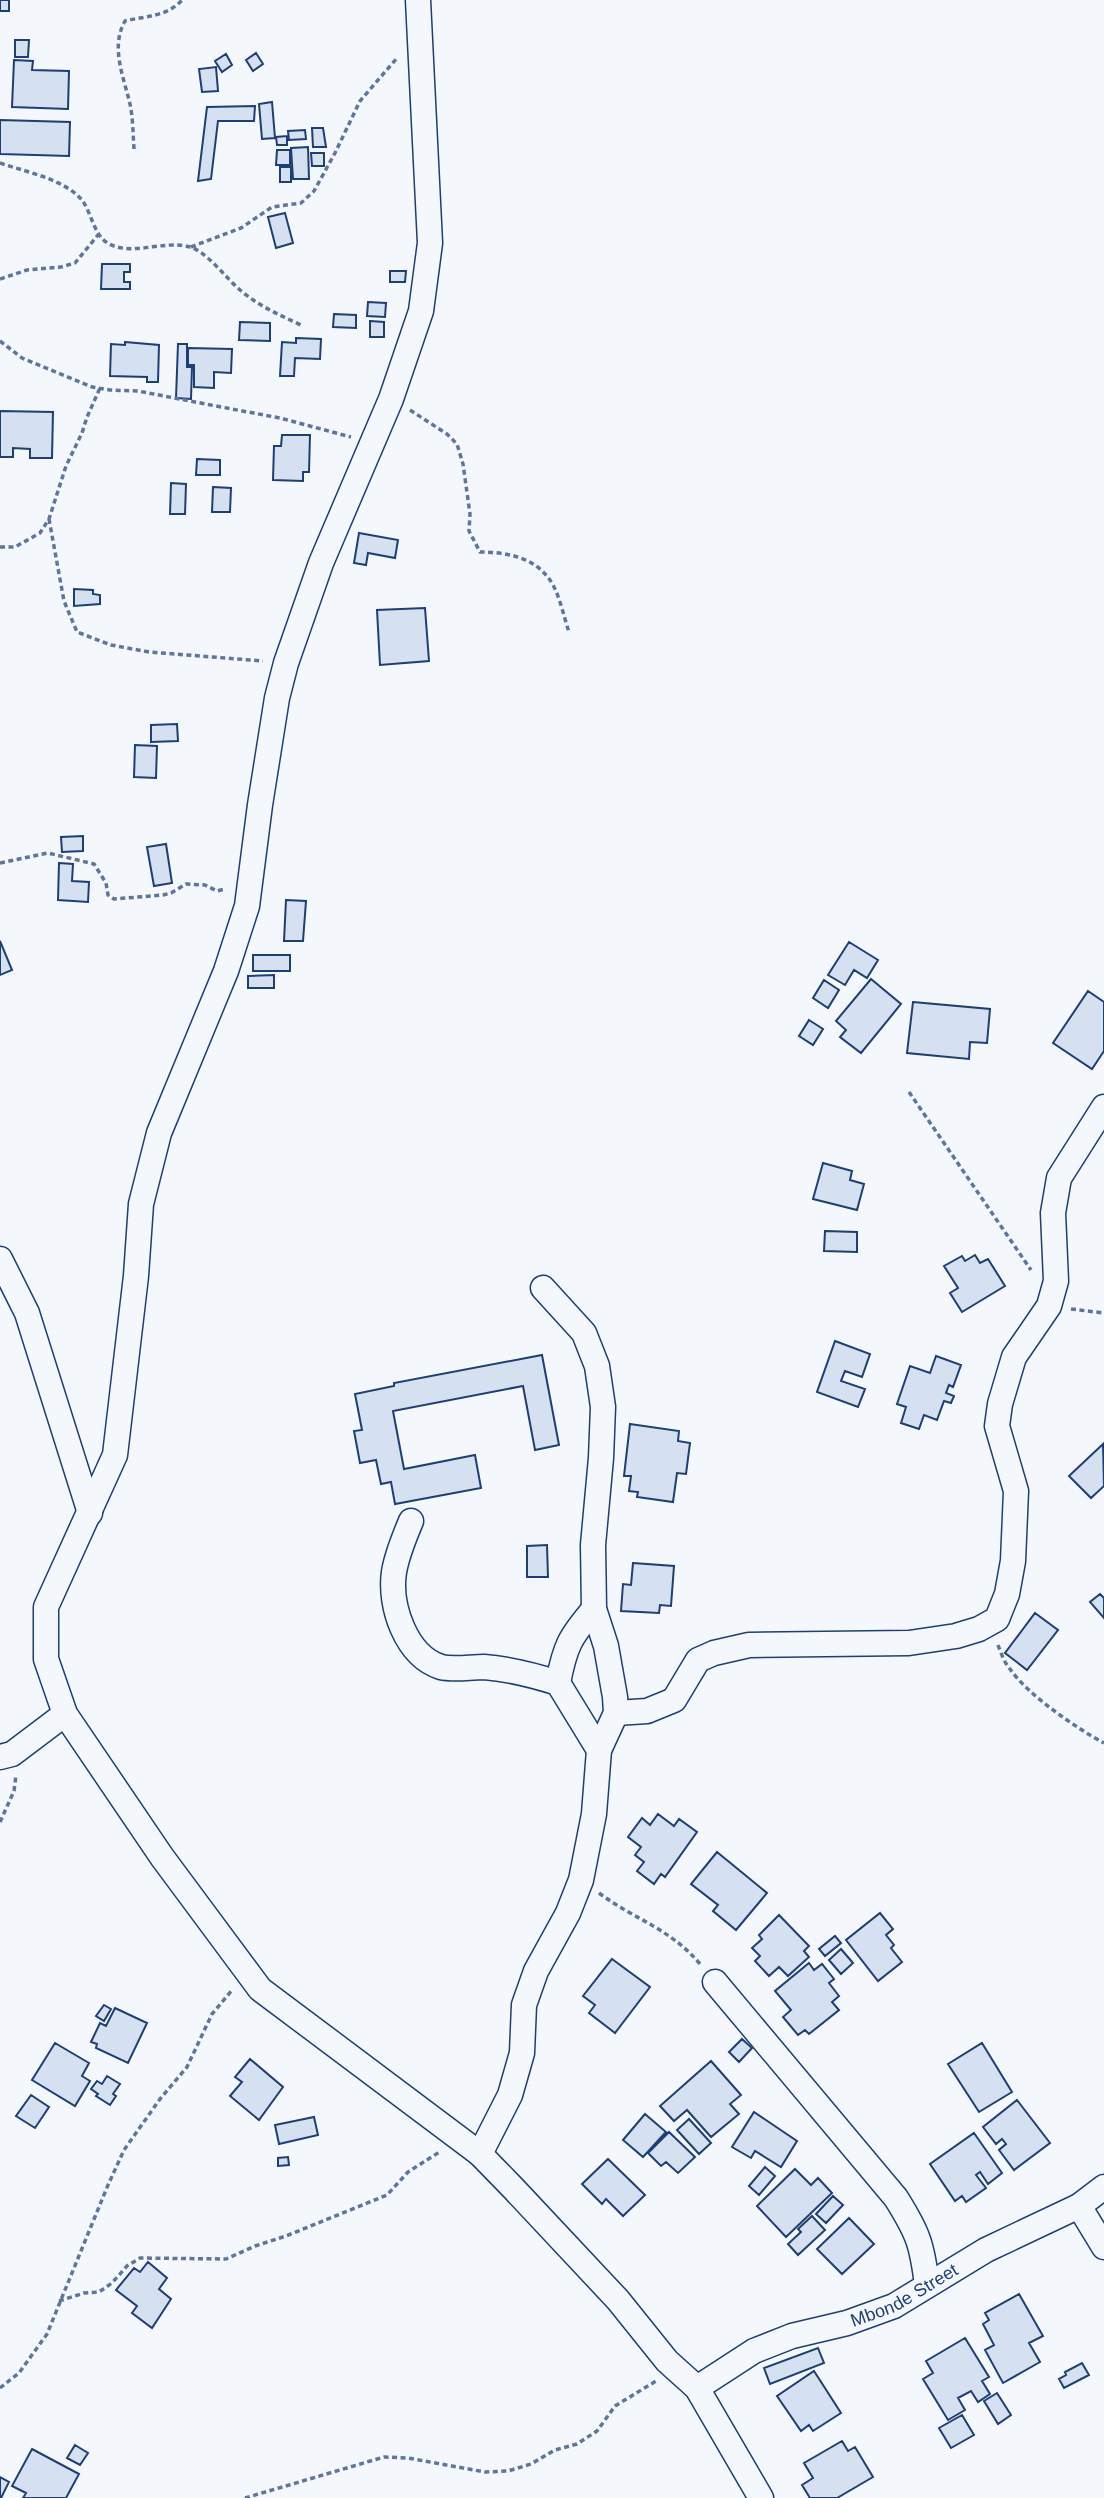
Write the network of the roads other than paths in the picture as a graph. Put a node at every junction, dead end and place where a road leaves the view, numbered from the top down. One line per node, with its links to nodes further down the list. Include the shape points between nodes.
1 (418, 0): 5 (street, via 430,243 421,311 374,441 320,563 286,663 247,905 226,971 156,1144 141,1204 115,1455)
2 (1104, 1107): 9 (street, via 1059,1178 1053,1213 1056,1281 1051,1298 1014,1357 1000,1405 997,1426 1016,1491 1013,1561 997,1619 956,1636 909,1643 748,1645 714,1653 698,1660 674,1700 647,1711)
3 (0, 1259): 5 (street, via 27,1313)
4 (543, 1288): 7 (street, via 584,1333 597,1366 603,1407 593,1545)
5 (90, 1513): 10 (street, via 46,1607 46,1659)
6 (411, 1521): 8 (street, via 398,1554 394,1597 409,1640 424,1660 444,1668 516,1670)
7 (594, 1609): 8 (street, via 573,1634); 9 (street, via 606,1646)
8 (558, 1683): 11 (street)
9 (616, 1713): 11 (street)
10 (65, 1714): 12 (street); 14 (street, via 162,1857 260,1989)
11 (599, 1750): 14 (street, via 594,1814 581,1880 524,2006 522,2053 510,2095)
12 (10, 1752)
13 (715, 1982): 18 (street, via 896,2198 916,2231)
14 (470, 2147): 19 (street, via 573,2250 667,2361)
15 (1104, 2187): 16 (street, Mbonde Street)
16 (1079, 2206): 17 (street); 18 (street, Mbonde Street, via 986,2250)
17 (1104, 2247)
18 (927, 2285): 19 (street, Mbonde Street, via 894,2306 754,2351)
19 (697, 2388): 20 (street)
20 (761, 2498)

